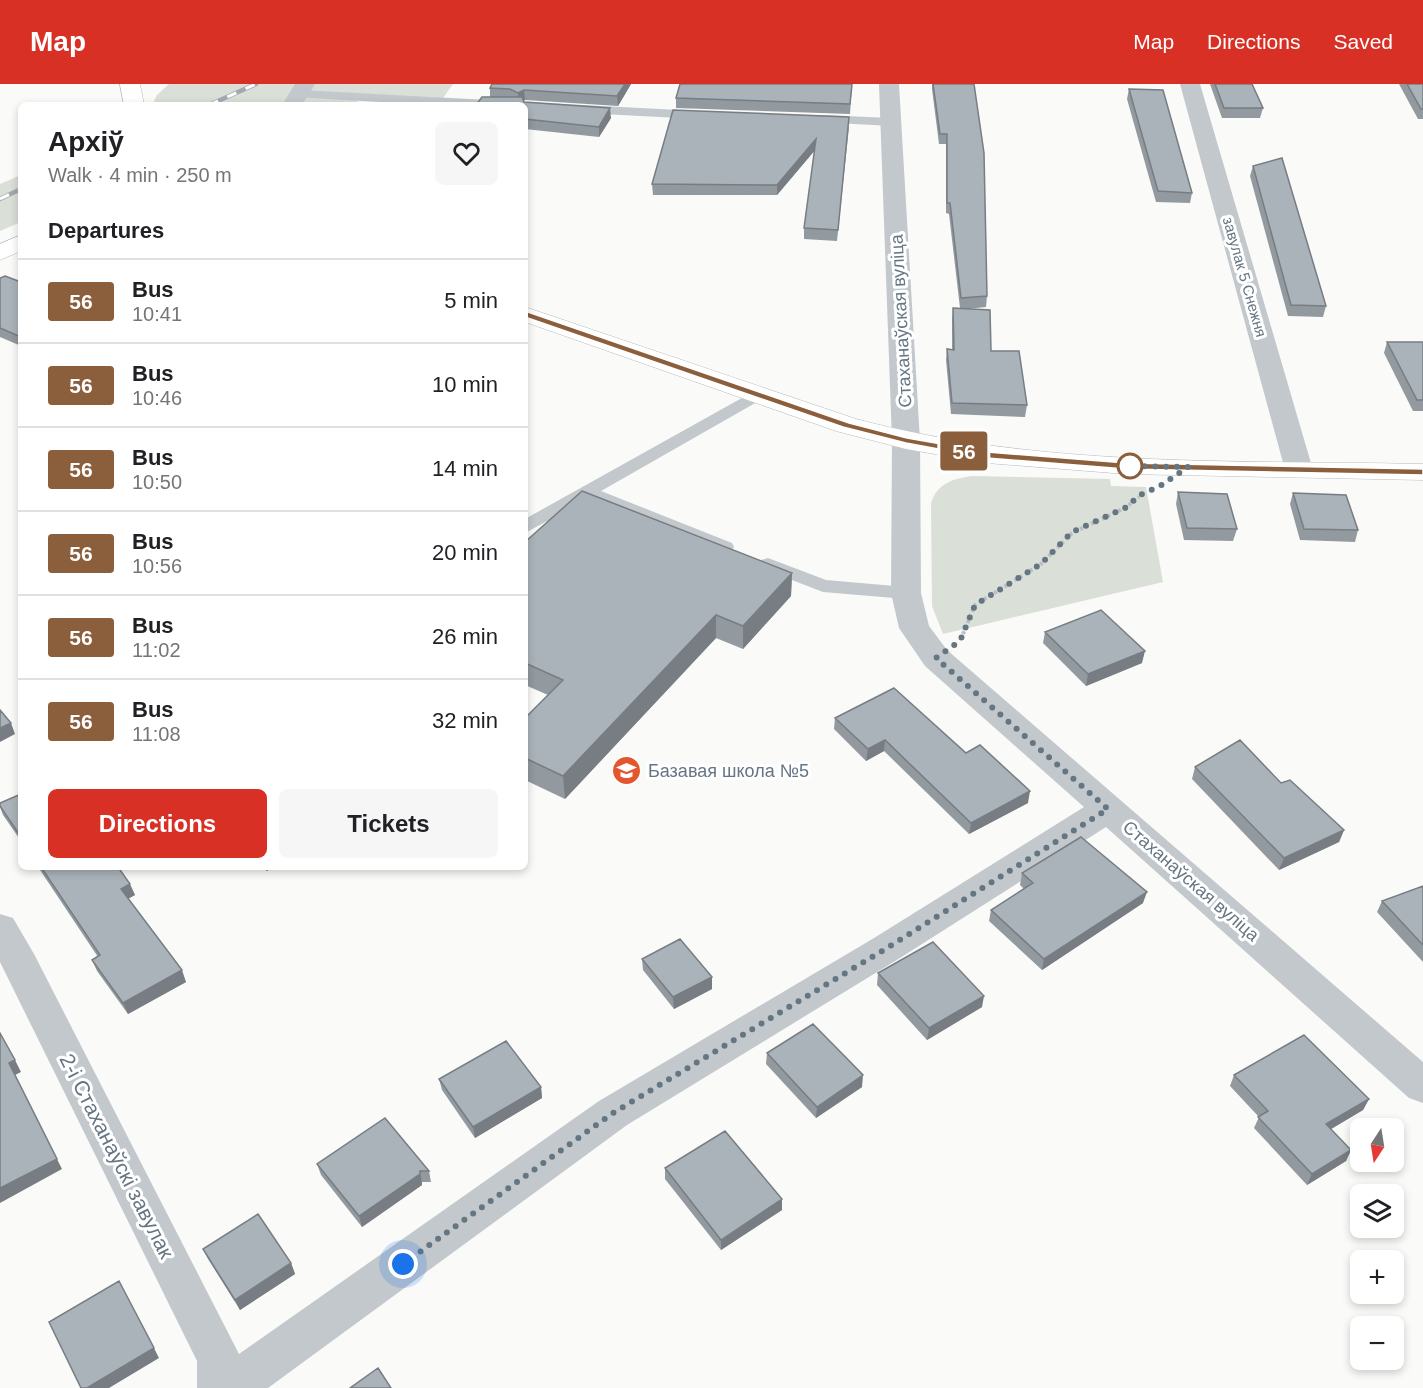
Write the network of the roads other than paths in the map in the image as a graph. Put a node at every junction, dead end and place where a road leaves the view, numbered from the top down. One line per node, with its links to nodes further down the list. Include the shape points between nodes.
1 (130, 84): 5 (street)
2 (889, 84): 10 (street, Стаханаўская вуліца)
3 (1190, 84): 16 (street, завулак 5 Снежня)
4 (299, 94): 6 (lane)
5 (133, 102)
6 (453, 102)
7 (528, 106): 8 (lane)
8 (706, 116)
9 (810, 119): 10 (lane)
10 (891, 122): 15 (street, Стаханаўская вуліца)
11 (18, 244): 12 (street)
12 (0, 253)
13 (528, 315): 14 (street)
14 (758, 394): 15 (street); 18 (lane)
15 (906, 441): 16 (street, via 987,455 1126,466); 20 (street, Стаханаўская вуліца)
16 (1299, 470): 17 (street)
17 (1423, 472)
18 (586, 492): 19 (lane); 20 (lane, via 823,586)
19 (528, 525)
20 (906, 593): 21 (street, Стаханаўская вуліца, via 914,628 936,658)
21 (1108, 809): 23 (street, Стаханаўская вуліца); 25 (street, via 613,1113)
22 (0, 928): 24 (street, 2-і Стаханаўскі завулак, via 219,1359)
23 (1423, 1086)
24 (220, 1388)
25 (230, 1388)

